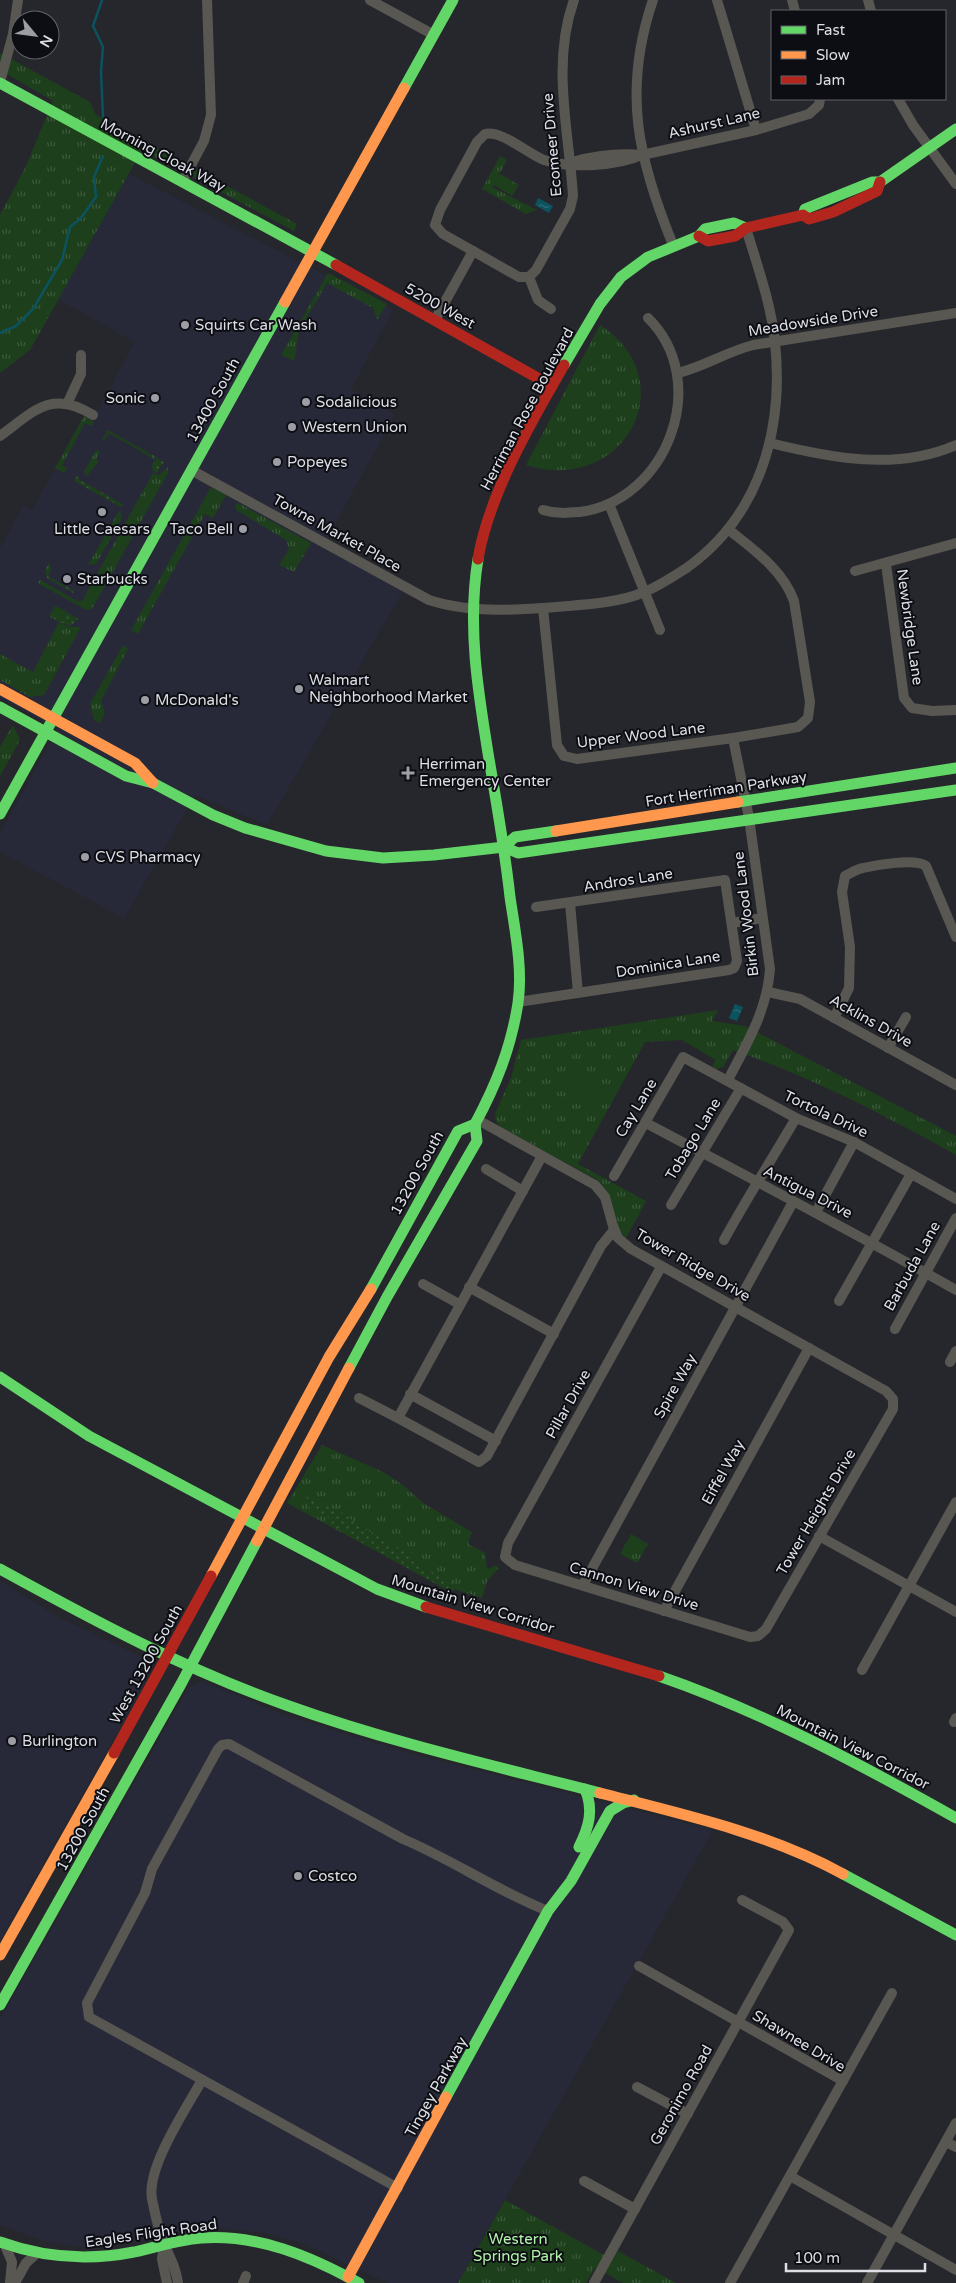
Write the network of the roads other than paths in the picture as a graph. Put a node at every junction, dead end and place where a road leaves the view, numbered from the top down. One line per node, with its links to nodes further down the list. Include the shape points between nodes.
1 (18, 0): 9 (street)
2 (207, 0): 17 (street, via 211,115 204,141)
3 (370, 0): 8 (street)
4 (453, 0): 8 (main road, 13400 South)
5 (574, 0): 16 (street, Ecomeer Drive, via 562,72)
6 (653, 0): 15 (street, via 637,74 635,108)
7 (717, 0): 13 (street)
8 (434, 35): 22 (main road, 13400 South)
9 (0, 82): 17 (main road, Morning Cloak Way)
10 (899, 100): 14 (street)
11 (819, 102): 13 (street, Ashurst Lane, via 809,114)
12 (956, 129): 14 (main road, Herriman Rose Boulevard)
13 (756, 130): 15 (street, Ashurst Lane)
14 (929, 148): 18 (street); 19 (main road, Herriman Rose Boulevard, via 880,182 872,182 805,209 803,215)
15 (642, 155): 16 (street, Ashurst Lane, via 629,161 588,166); 20 (street, via 655,202)
16 (570, 163): 21 (street, Ashurst Lane, via 545,160 497,134 485,134 476,142 436,220 436,228 443,234); 23 (street, Ecomeer Drive, via 573,196 570,209)
17 (182, 182): 22 (main road, Morning Cloak Way)
18 (956, 184)
19 (746, 228): 20 (main road, Herriman Rose Boulevard, via 734,223 706,229 699,236); 28 (street, Towne Market Place)
20 (673, 245): 31 (main road, Herriman Rose Boulevard, via 648,257 621,277 600,304)
21 (473, 251): 23 (street, via 519,277); 27 (street)
22 (312, 253): 27 (main road, 5200 West); 37 (main road, 13400 South)
23 (529, 277): 24 (street, via 538,300)
24 (552, 309)
25 (956, 313): 28 (street, Meadowside Drive)
26 (648, 318): 30 (street, via 666,340)
27 (435, 320): 31 (main road, 5200 West)
28 (775, 341): 30 (street, Meadowside Drive, via 742,348 704,366); 35 (street, Towne Market Place, via 777,395)
29 (81, 355): 32 (street, via 81,374)
30 (678, 373): 38 (street, via 678,407 663,452 639,482)
31 (552, 386): 45 (main road, Herriman Rose Boulevard, via 501,486 482,536)
32 (68, 402): 33 (street); 34 (street, via 41,407)
33 (94, 415)
34 (0, 436)
35 (770, 443): 36 (street, via 820,455 861,460 901,459); 40 (street, Towne Market Place, via 754,489)
36 (956, 445)
37 (191, 470): 45 (street, Towne Market Place, via 429,600 450,607); 51 (main road, 13400 South)
38 (609, 504): 39 (street, via 564,513); 44 (street)
39 (543, 510)
40 (729, 530): 44 (street, Towne Market Place, via 707,553); 53 (street, Upper Wood Lane, via 776,571 790,590 810,702 808,718 798,727)
41 (956, 543): 42 (street)
42 (886, 564): 43 (street); 50 (street, Newbridge Lane, via 904,698 912,708)
43 (855, 571)
44 (644, 593): 46 (street, Towne Market Place, via 591,604); 47 (street)
45 (473, 608): 46 (street, Towne Market Place); 60 (main road, Herriman Rose Boulevard, via 480,702)
46 (543, 608): 53 (street, Upper Wood Lane, via 556,746 564,756 577,759)
47 (660, 630)
48 (0, 689): 51 (main road, Fort Herriman Parkway)
49 (0, 707): 52 (main road, Fort Herriman Parkway)
50 (956, 710)
51 (53, 718): 52 (main road, 13400 South); 55 (main road, Fort Herriman Parkway, via 135,763)
52 (46, 731): 55 (main road, Fort Herriman Parkway, via 126,776); 58 (main road, 13400 South)
53 (733, 738): 57 (street, Birkin Wood Lane)
54 (956, 768): 57 (main road, Fort Herriman Parkway)
55 (153, 783): 60 (main road, Fort Herriman Parkway, via 245,828 326,851 383,858)
56 (956, 790): 59 (main road, Fort Herriman Parkway)
57 (746, 801): 59 (street, Birkin Wood Lane); 60 (main road, Fort Herriman Parkway, via 515,837)
58 (0, 814)
59 (749, 818): 60 (main road, Fort Herriman Parkway, via 518,853); 64 (street, Birkin Wood Lane)
60 (504, 847): 69 (main road, Herriman Rose Boulevard, via 518,958)
61 (725, 880): 62 (street, Andros Lane); 65 (street, Dominica Lane)
62 (570, 904): 63 (street, Andros Lane); 68 (street)
63 (536, 907)
64 (762, 918): 65 (street); 67 (street, Birkin Wood Lane, via 770,969)
65 (732, 923): 68 (street, Dominica Lane, via 737,962 730,970)
66 (956, 937): 71 (street, via 922,863 861,868 845,876 842,892 850,947 849,988)
67 (768, 992): 71 (street, Acklins Drive, via 800,999); 74 (street, Birkin Wood Lane, via 758,1022)
68 (578, 993): 69 (street, Dominica Lane)
69 (518, 1002): 78 (main road, Herriman Rose Boulevard, via 504,1062)
70 (906, 1017): 72 (street)
71 (834, 1018): 72 (street, Acklins Drive)
72 (888, 1048): 75 (street, Acklins Drive)
73 (683, 1056): 74 (street, Tortola Drive); 79 (street, Cay Lane)
74 (728, 1080): 76 (street, Tortola Drive)
75 (956, 1085)
76 (741, 1088): 77 (street, Tortola Drive); 81 (street, Tobago Lane)
77 (796, 1118): 80 (street, Tortola Drive); 86 (street)
78 (476, 1122): 82 (street, Tower Ridge Drive); 93 (main road, 13200 South, via 458,1132); 95 (main road, via 477,1141)
79 (646, 1123): 81 (street, Antigua Drive); 85 (street, Cay Lane)
80 (854, 1142): 84 (street, Tortola Drive); 91 (street)
81 (702, 1153): 86 (street, Antigua Drive); 90 (street, Tobago Lane)
82 (542, 1156): 87 (street); 94 (street, Tower Ridge Drive, via 594,1185 605,1197)
83 (486, 1169): 87 (street)
84 (911, 1174): 88 (street, Tortola Drive); 97 (street)
85 (614, 1176)
86 (758, 1183): 89 (street, Antigua Drive); 96 (street, via 752,1188)
87 (523, 1191): 101 (street)
88 (956, 1199)
89 (793, 1202): 91 (street, Antigua Drive); 105 (street, Spire Way)
90 (671, 1205)
91 (816, 1212): 97 (street, Antigua Drive)
92 (956, 1218): 99 (street, Barbuda Lane)
93 (408, 1221): 95 (main road); 118 (main road, 13200 South)
94 (614, 1230): 98 (street, Tower Ridge Drive, via 631,1249); 107 (street, via 601,1246)
95 (425, 1231): 119 (main road)
96 (724, 1240)
97 (871, 1242): 99 (street, Antigua Drive); 103 (street)
98 (661, 1266): 105 (street, Tower Ridge Drive); 121 (street, Pillar Drive, via 508,1543)
99 (925, 1273): 102 (street, Antigua Drive); 106 (street, Barbuda Lane)
100 (423, 1284): 104 (street)
101 (469, 1287): 104 (street); 107 (street)
102 (956, 1290)
103 (839, 1301)
104 (459, 1304): 112 (street)
105 (736, 1308): 108 (street, Tower Ridge Drive); 123 (street, Spire Way)
106 (895, 1330)
107 (554, 1334): 116 (street)
108 (809, 1348): 114 (street, Tower Ridge Drive, via 886,1391); 125 (street, Eiffel Way)
109 (956, 1351): 110 (street)
110 (950, 1362)
111 (0, 1377): 118 (main road, Mountain View Corridor, via 89,1436)
112 (410, 1394): 115 (street); 116 (street)
113 (358, 1398): 115 (street)
114 (893, 1399): 120 (street, Tower Heights Drive, via 892,1409)
115 (398, 1418): 116 (street, via 479,1462)
116 (496, 1441)
117 (956, 1502): 124 (street)
118 (241, 1518): 119 (main road, Mountain View Corridor); 128 (main road, West 13200 South)
119 (262, 1529): 129 (main road); 133 (main road, Mountain View Corridor, via 345,1574 408,1602 658,1676 768,1719 840,1754)
120 (819, 1536): 124 (street); 127 (street, Tower Heights Drive, via 766,1629)
121 (505, 1557): 123 (street, Cannon View Drive, via 515,1565)
122 (0, 1569): 128 (main road, via 68,1608)
123 (584, 1585): 125 (street, Cannon View Drive)
124 (910, 1586): 126 (street); 130 (street)
125 (664, 1611): 127 (street, Cannon View Drive, via 750,1637)
126 (956, 1612)
127 (758, 1636)
128 (168, 1656): 129 (main road); 137 (main road, West 13200 South)
129 (189, 1666): 131 (main road, via 285,1705 371,1734); 140 (main road, 13200 South)
130 (862, 1670)
131 (586, 1789): 132 (main road); 135 (main road, Tingey Parkway, via 591,1806 589,1827)
132 (634, 1800): 135 (main road, Tingey Parkway, via 623,1802 610,1811 571,1881); 136 (main road, via 722,1824 788,1848 858,1881)
133 (956, 1818)
134 (742, 1900): 141 (street, Geronimo Road, via 783,1922 789,1930)
135 (548, 1911): 142 (street, via 510,1895 428,1849 402,1840 231,1745 222,1745 152,1869 145,1893 86,2006 89,2017 94,2021); 151 (main road, Tingey Parkway)
136 (956, 1935)
137 (0, 1955)
138 (639, 1966): 141 (street, Shawnee Drive)
139 (892, 1994): 143 (street)
140 (0, 2005)
141 (739, 2022): 143 (street, Shawnee Drive); 145 (street, Geronimo Road)
142 (202, 2080): 151 (street); 155 (street, via 153,2176 152,2198)
143 (843, 2081): 149 (street, Shawnee Drive)
144 (637, 2087): 145 (street)
145 (688, 2114): 152 (street, Geronimo Road)
146 (956, 2123): 147 (street)
147 (946, 2142): 148 (street); 153 (street)
148 (956, 2147)
149 (790, 2176): 153 (street); 165 (street, Shawnee Drive)
150 (584, 2181): 152 (street)
151 (398, 2188): 158 (main road, Tingey Parkway)
152 (634, 2209): 164 (street, Geronimo Road)
153 (894, 2234): 157 (street); 166 (street)
154 (2, 2242): 156 (main road, Eagles Flight Road); 159 (street, via 12,2262)
155 (164, 2244): 156 (main road, Eagles Flight Road, via 102,2257); 158 (main road, Eagles Flight Road, via 211,2238 250,2240 298,2252); 161 (street, via 161,2254); 162 (street)
156 (37, 2253): 160 (street, via 26,2263)
157 (956, 2270)
158 (346, 2280): 163 (main road, Eagles Flight Road)
159 (10, 2283)
160 (15, 2283)
161 (167, 2283)
162 (178, 2283)
163 (358, 2283)
164 (594, 2283)
165 (730, 2283)
166 (867, 2283)

